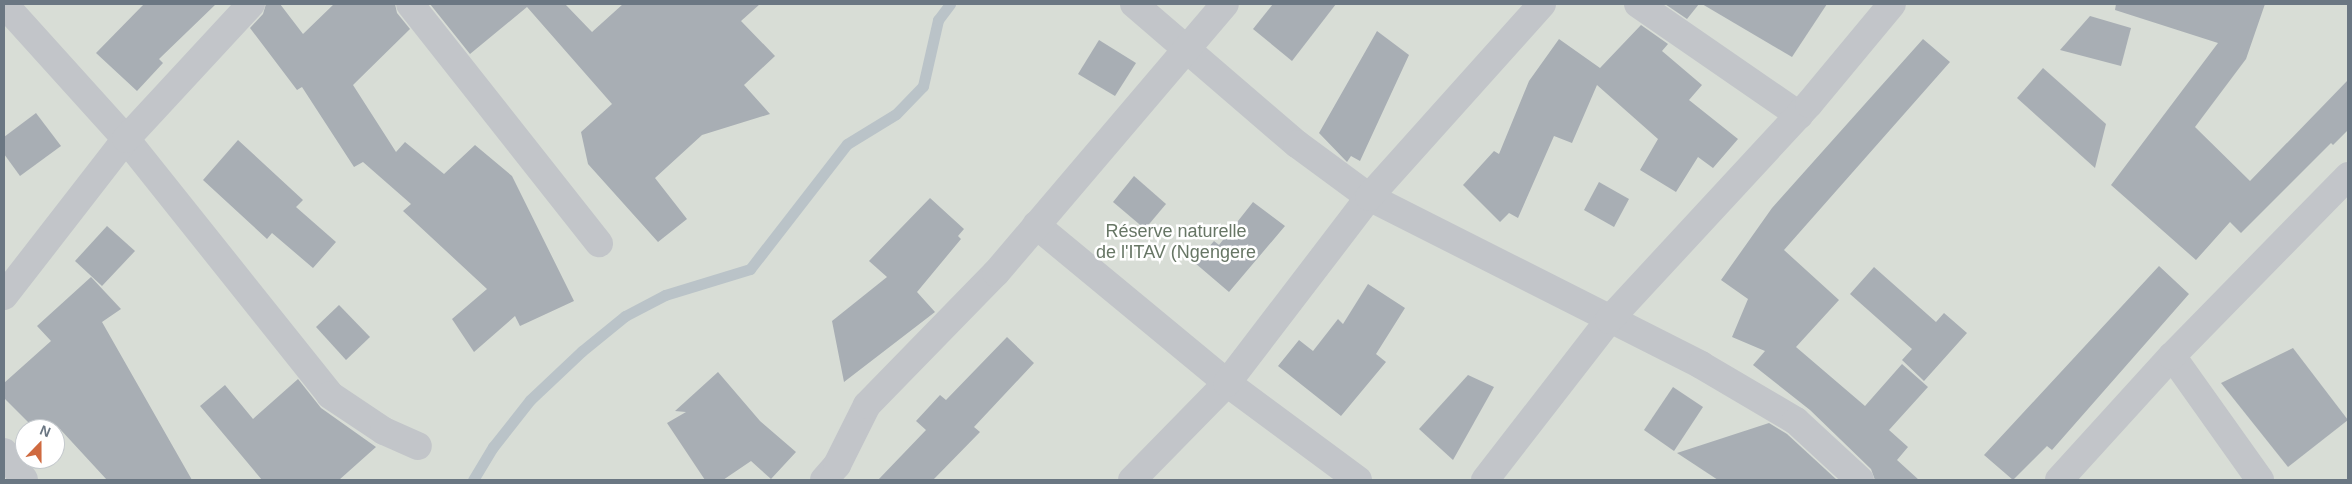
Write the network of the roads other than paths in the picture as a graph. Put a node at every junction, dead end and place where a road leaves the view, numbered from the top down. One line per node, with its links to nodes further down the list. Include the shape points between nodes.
1 (4, 4): 11 (street)
2 (251, 4): 11 (street)
3 (410, 4): 15 (street)
4 (1134, 4): 9 (street)
5 (1225, 4): 9 (street)
6 (1542, 4): 13 (street)
7 (1638, 4): 10 (street)
8 (1892, 4): 10 (street)
9 (1185, 49): 13 (street, via 1297,144); 14 (street)
10 (1799, 115): 17 (street)
11 (126, 139): 16 (street); 20 (street, via 330,395 384,431)
12 (2348, 176): 18 (street)
13 (1369, 196): 17 (street); 19 (street)
14 (1036, 225): 19 (street); 23 (street, via 996,273 868,405 836,465)
15 (599, 242)
16 (4, 296)
17 (1609, 320): 26 (street); 27 (street, via 1701,365 1796,421)
18 (2172, 356): 28 (street); 29 (street)
19 (1227, 382): 24 (street); 25 (street)
20 (418, 446)
21 (4, 452): 22 (street)
22 (24, 480)
23 (824, 480)
24 (1132, 480)
25 (1358, 480)
26 (1485, 480)
27 (1860, 480)
28 (2059, 480)
29 (2260, 480)

